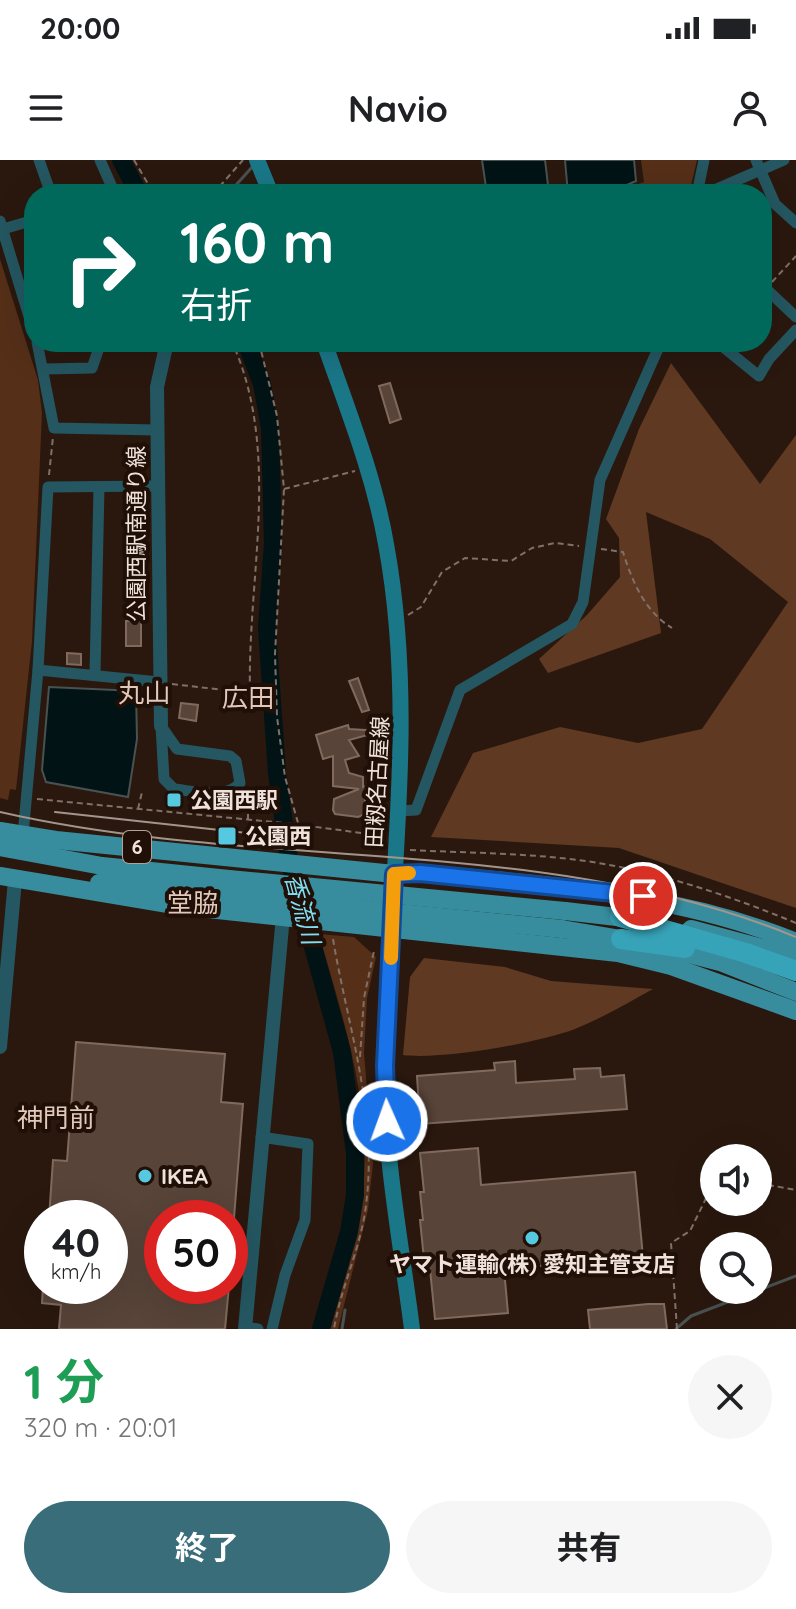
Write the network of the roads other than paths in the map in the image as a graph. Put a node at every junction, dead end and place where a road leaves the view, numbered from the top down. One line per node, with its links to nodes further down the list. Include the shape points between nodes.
1 (39, 160): 7 (street)
2 (100, 160): 8 (street)
3 (257, 160): 9 (main road)
4 (704, 160): 10 (street)
5 (784, 160): 6 (street)
6 (758, 165): 11 (street); 12 (street)
7 (47, 184)
8 (111, 184)
9 (267, 184)
10 (699, 184)
11 (723, 184)
12 (766, 184)
13 (772, 197): 15 (street)
14 (24, 222): 16 (street)
15 (796, 223)
16 (1, 225): 18 (street)
17 (772, 294): 19 (street)
18 (24, 300)
19 (796, 317)
20 (796, 330): 26 (street, via 759,376)
21 (40, 352): 27 (street)
22 (98, 352): 27 (street, via 92,368)
23 (165, 352): 28 (street, 公園西駅南通り線)
24 (327, 352): 37 (main road, 田籾名古屋線, via 368,468 386,542 403,708)
25 (657, 352): 37 (street, via 600,480 583,602 572,624 460,690 416,810)
26 (729, 352)
27 (45, 369): 28 (street, via 54,428)
28 (157, 430): 29 (street, 公園西駅南通り線)
29 (157, 486): 30 (street); 33 (street, 公園西駅南通り線)
30 (99, 487): 31 (street, via 48,487); 32 (street)
31 (38, 670): 32 (street); 39 (street)
32 (95, 675): 33 (street)
33 (163, 683): 34 (street, 公園西駅南通り線)
34 (161, 726): 35 (street, via 177,749); 36 (street)
35 (186, 752): 36 (street, via 176,754); 36 (street, via 230,756 239,767 240,783 228,793 174,789 164,779)
36 (164, 768)
37 (399, 811): 42 (main road, 田籾名古屋線, via 391,842)
38 (0, 831): 39 (main road, 6)
39 (23, 835): 42 (main road, 6)
40 (0, 847): 44 (main road, 6)
41 (0, 865): 44 (main road, 6, via 84,882)
42 (394, 874): 48 (main road, 田籾名古屋線); 50 (main road, 6, via 616,891 719,914)
43 (8, 878): 45 (main road, via 148,902); 56 (street)
44 (229, 888): 47 (main road, 6, bridge)
45 (289, 916): 48 (main road, via 326,926); 57 (street)
46 (620, 917): 47 (main road, 6); 51 (main road, 6, via 708,932); 52 (highway)
47 (564, 920): 49 (main road, 6)
48 (392, 929): 55 (main road, via 618,953 671,966); 60 (main road, 田籾名古屋線, via 387,1121)
49 (621, 939): 53 (highway, via 690,948); 54 (main road, 6, via 720,962)
50 (796, 942)
51 (796, 957)
52 (796, 971)
53 (796, 982)
54 (796, 992)
55 (796, 1011)
56 (0, 1047)
57 (261, 1137): 58 (street); 59 (street, via 308,1144 305,1220)
58 (249, 1328)
59 (272, 1329)
60 (412, 1329)

